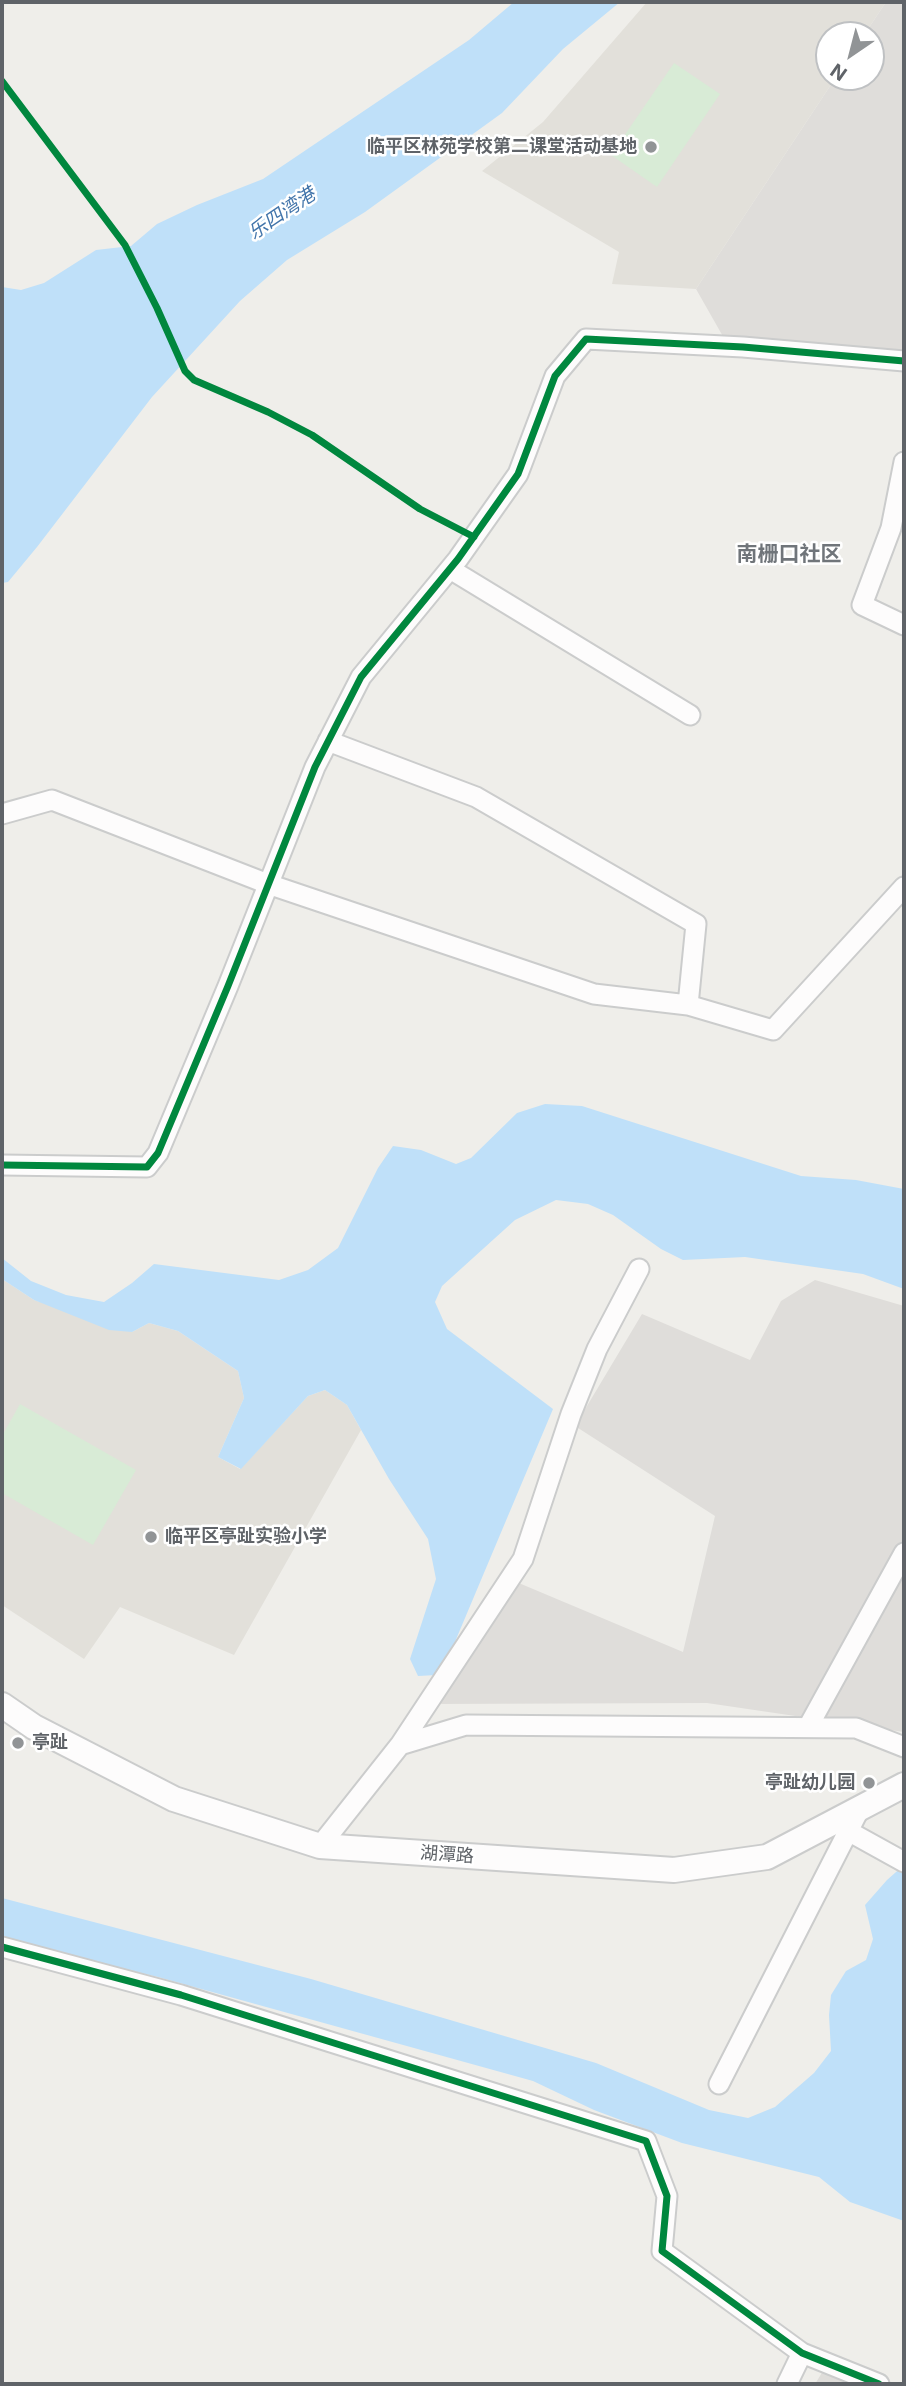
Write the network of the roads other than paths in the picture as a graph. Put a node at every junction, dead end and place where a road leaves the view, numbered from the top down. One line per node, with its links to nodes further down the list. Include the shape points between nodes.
1 (904, 361): 3 (street, via 586,339 555,376 518,474)
2 (904, 462): 4 (street, via 891,528 862,605)
3 (450, 569): 5 (street); 6 (street, via 361,677)
4 (904, 625)
5 (690, 715)
6 (328, 741): 8 (street); 10 (street, via 476,797 696,924)
7 (2, 814): 8 (street, via 52,800)
8 (268, 884): 10 (street, via 594,994); 11 (street, via 158,1153 147,1167)
9 (904, 887): 10 (street, via 773,1030)
10 (688, 1005)
11 (2, 1165)
12 (639, 1269): 16 (street, via 597,1349 570,1414 523,1559)
13 (904, 1553): 15 (street)
14 (2, 1705): 20 (street, 湖潭路, via 34,1727 174,1799)
15 (808, 1727): 16 (street, via 466,1725); 17 (street, via 856,1728)
16 (400, 1745): 20 (street)
17 (904, 1747)
18 (904, 1786): 19 (street, 湖潭路)
19 (854, 1820): 20 (street, 湖潭路, via 767,1857 674,1870); 21 (street); 23 (street)
20 (320, 1846)
21 (904, 1863)
22 (2, 1947): 24 (street, via 181,1995 646,2141 667,2196 662,2251)
23 (719, 2084)
24 (802, 2353): 25 (street); 26 (street)
25 (787, 2384)
26 (879, 2384)

